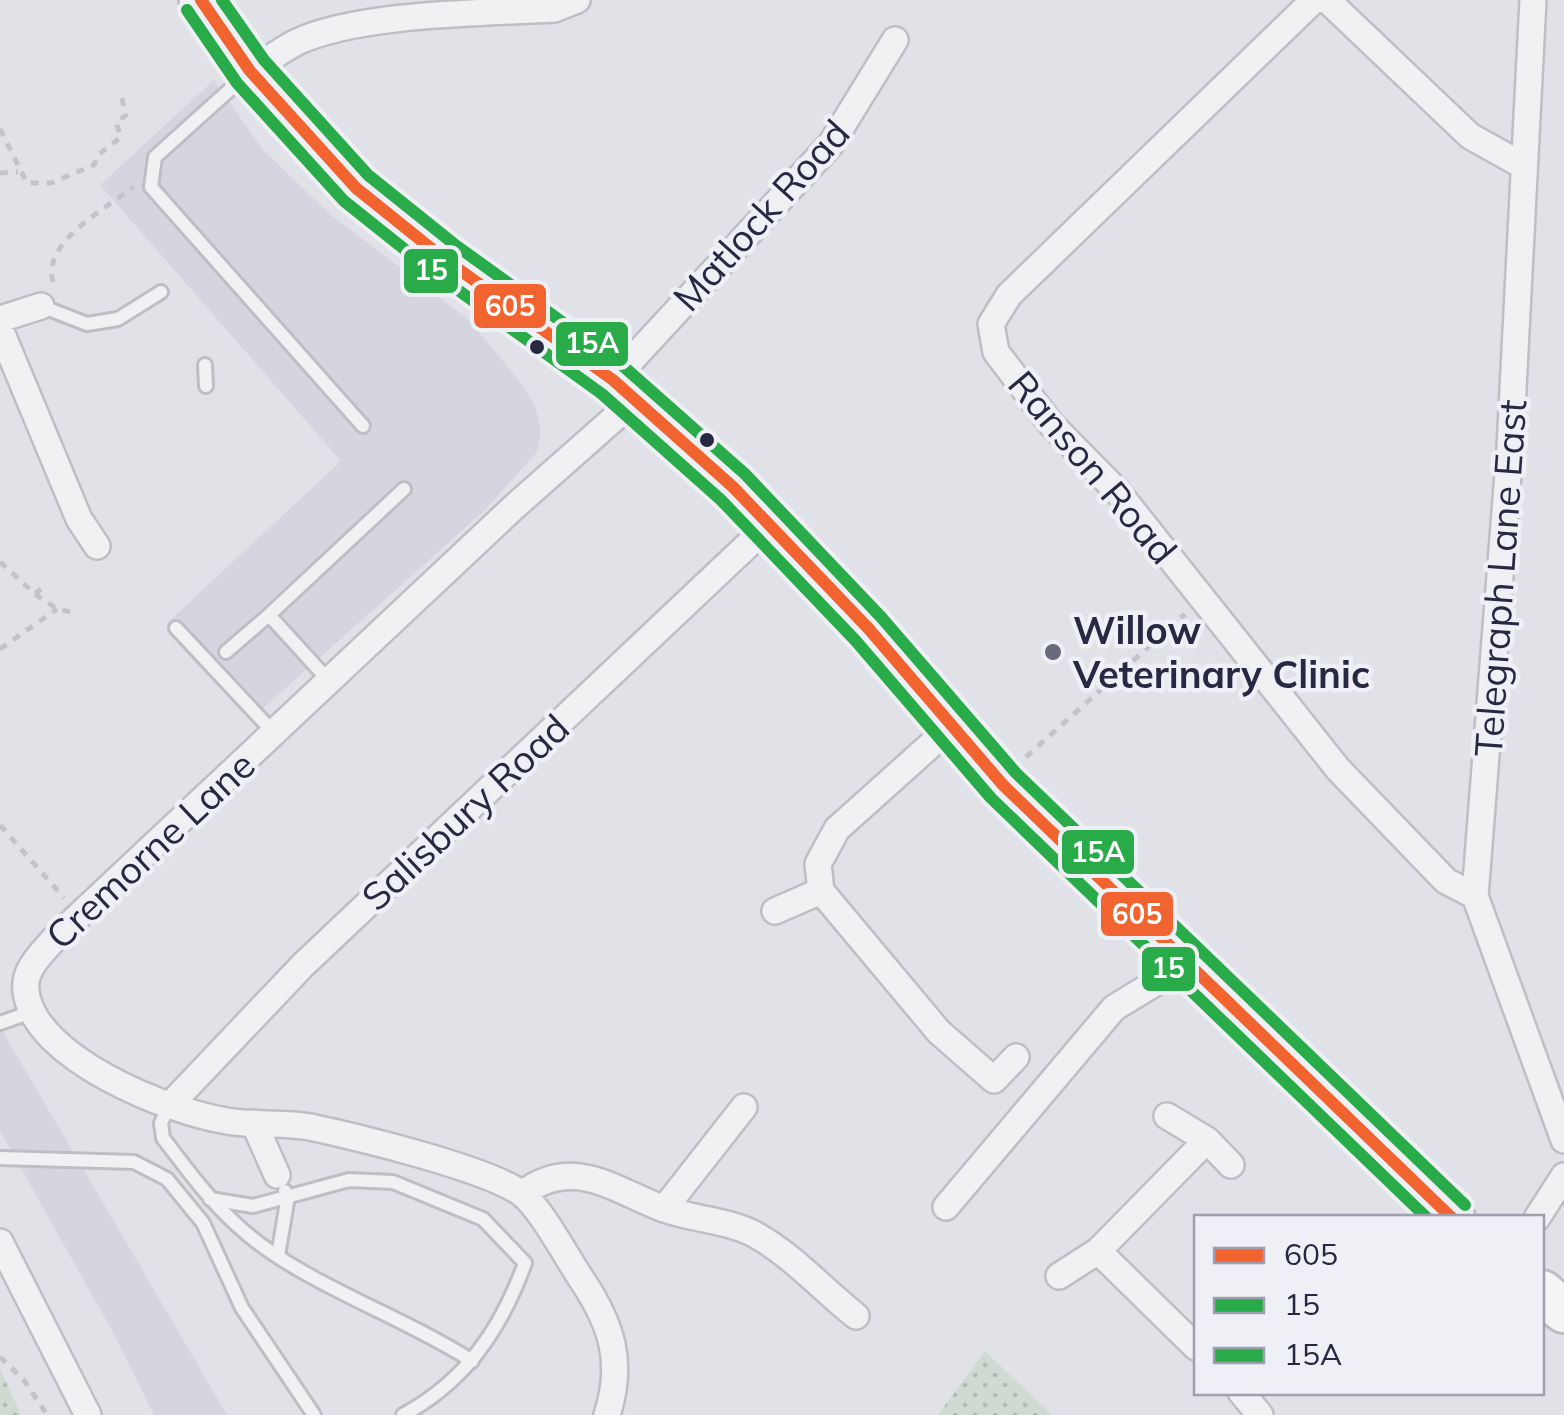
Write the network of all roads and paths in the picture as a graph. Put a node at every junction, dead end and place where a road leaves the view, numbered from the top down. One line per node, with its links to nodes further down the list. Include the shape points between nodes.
1 (200, 0): 7 (main road)
2 (578, 0): 7 (street, via 554,9 336,31 298,42)
3 (1314, 0): 28 (street, Ranson Road, via 1009,295 991,324 996,352 1040,410)
4 (1327, 0): 10 (street, via 1470,136)
5 (1533, 0): 10 (street, Telegraph Lane East)
6 (895, 40): 20 (street, Matlock Road, via 831,144)
7 (250, 71): 13 (lane, via 154,157); 20 (main road, via 369,199)
8 (121, 95): 11 (path, via 126,114 116,122 122,137 94,166 36,185)
9 (0, 129): 11 (path)
10 (1522, 164): 41 (street, Telegraph Lane East, via 1510,448)
11 (18, 172): 12 (path)
12 (0, 173)
13 (151, 173): 15 (path, via 55,250); 21 (lane, via 162,205)
14 (161, 292): 15 (lane, via 118,319 87,324)
15 (48, 308): 16 (street)
16 (0, 320)
17 (0, 329): 24 (street)
18 (205, 364): 19 (lane)
19 (206, 386)
20 (624, 390): 23 (main road); 35 (street, Cremorne Lane)
21 (363, 426)
22 (404, 489): 31 (lane)
23 (768, 524): 36 (main road); 48 (street, Salisbury Road, via 303,965)
24 (97, 546)
25 (0, 562): 27 (path)
26 (42, 589): 27 (path)
27 (35, 594): 29 (path)
28 (1202, 599): 38 (path); 41 (street, Ranson Road, via 1338,769 1446,881)
29 (57, 610): 30 (path); 33 (path)
30 (76, 613)
31 (269, 614): 34 (lane); 35 (lane)
32 (176, 628): 37 (lane, Cremorne Lane)
33 (0, 648)
34 (226, 652)
35 (330, 682): 37 (street, Cremorne Lane)
36 (954, 724): 40 (street, via 836,829 818,864); 44 (main road, via 1004,786)
37 (275, 734): 43 (street, Cremorne Lane)
38 (1016, 766)
39 (0, 825): 43 (path)
40 (821, 891): 42 (street); 47 (street, via 939,1032 994,1080)
41 (1475, 896): 52 (street, Telegraph Lane East)
42 (776, 911)
43 (79, 915): 45 (street, Cremorne Lane, via 32,962 25,988)
44 (1186, 964): 60 (street, via 1114,1008); 62 (main road)
45 (32, 1012): 46 (lane); 48 (street, via 81,1066)
46 (0, 1023)
47 (1016, 1057)
48 (169, 1106): 51 (street); 59 (lane, via 162,1138)
49 (744, 1107): 61 (street)
50 (1167, 1116): 53 (street)
51 (254, 1123): 57 (street); 58 (street, via 307,1126 408,1152)
52 (1564, 1135)
53 (1207, 1140): 55 (street); 65 (street)
54 (0, 1158): 77 (lane, via 134,1162 168,1178 203,1223 242,1308)
55 (1231, 1165)
56 (1564, 1176): 63 (street)
57 (282, 1186): 59 (lane, via 253,1206); 66 (lane); 73 (lane, via 392,1182 483,1219 525,1263 493,1336)
58 (522, 1194): 61 (street, via 550,1177 575,1174); 79 (street, via 599,1305 617,1351)
59 (210, 1198): 66 (lane)
60 (946, 1207)
61 (664, 1209): 70 (street, via 753,1233)
62 (1450, 1215)
63 (1539, 1215)
64 (0, 1242): 76 (street)
65 (1098, 1251): 67 (street); 71 (street)
66 (278, 1256): 73 (lane)
67 (1059, 1276)
68 (1544, 1294): 69 (main road)
69 (1564, 1311)
70 (856, 1316)
71 (1194, 1345)
72 (0, 1357): 75 (path)
73 (472, 1361): 78 (lane, via 435,1398)
74 (1243, 1395): 80 (street)
75 (48, 1415)
76 (88, 1415)
77 (314, 1415)
78 (403, 1415)
79 (607, 1415)
80 (1260, 1415)

